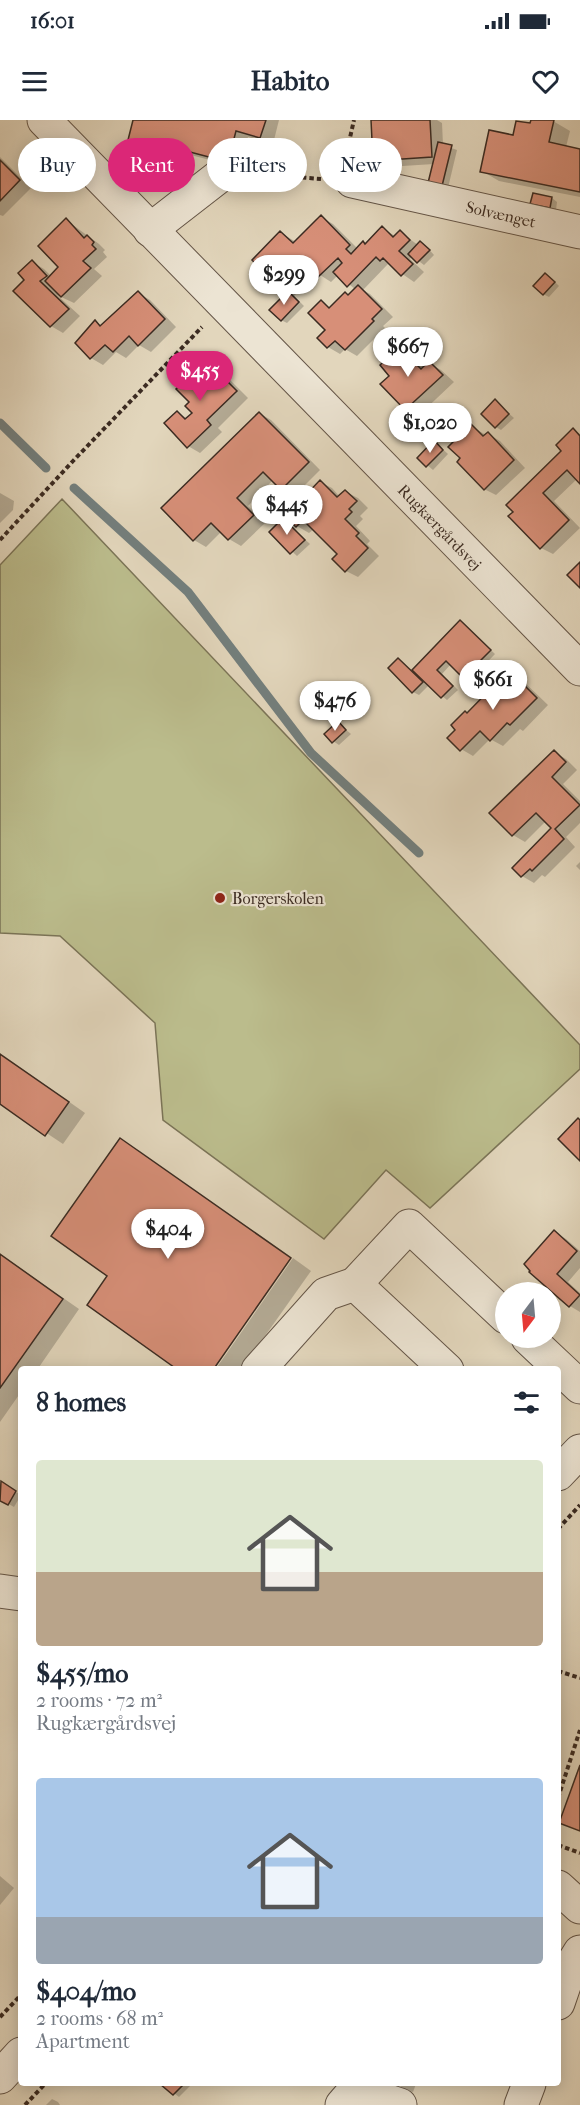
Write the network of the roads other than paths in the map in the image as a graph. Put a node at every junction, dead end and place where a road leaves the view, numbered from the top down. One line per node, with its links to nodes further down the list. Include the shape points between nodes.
1 (58, 125): 4 (street, Rugkærgårdsvej)
2 (207, 186): 4 (street)
3 (401, 192): 5 (street, Solvænget)
4 (150, 230): 6 (street, Rugkærgårdsvej)
5 (580, 232)
6 (580, 669)
7 (356, 1284): 8 (street, via 409,1227); 10 (street, via 326,1294); 11 (street)
8 (495, 1307)
9 (539, 1348): 12 (street)
10 (262, 1366)
11 (443, 1366)
12 (558, 1366)
13 (561, 1369): 14 (street)
14 (580, 1387)
15 (580, 1451): 16 (street)
16 (561, 1470)
17 (0, 1591): 18 (street)
18 (18, 1594)
19 (561, 1890): 20 (street)
20 (580, 1906)
21 (580, 1952): 22 (street)
22 (561, 1994)
23 (18, 2057): 24 (street)
24 (0, 2077)
25 (528, 2086): 28 (street)
26 (342, 2105): 27 (street, via 355,2090)
27 (400, 2105)
28 (521, 2105)

